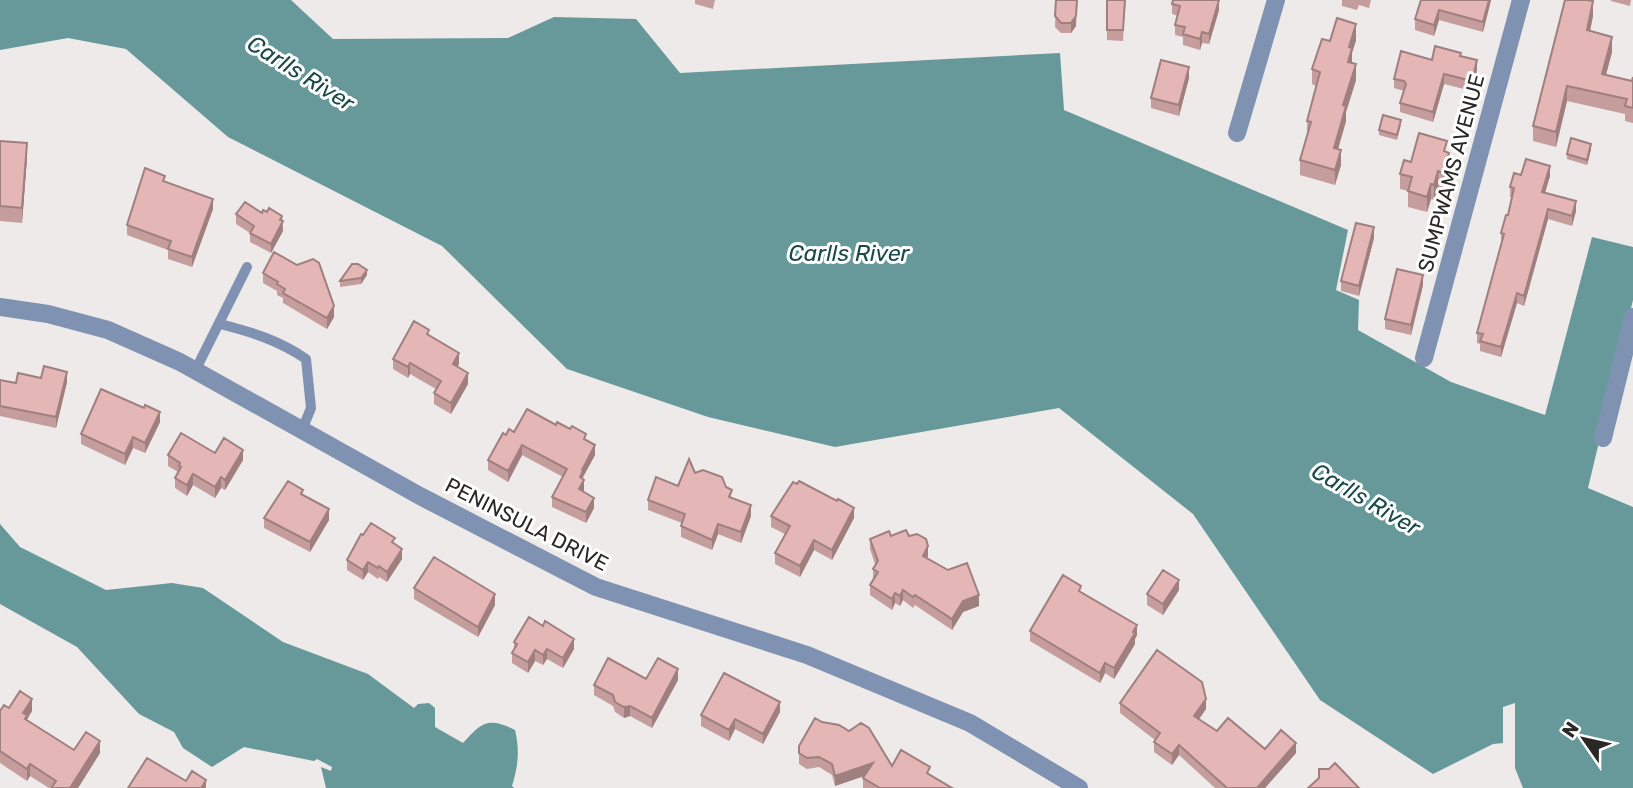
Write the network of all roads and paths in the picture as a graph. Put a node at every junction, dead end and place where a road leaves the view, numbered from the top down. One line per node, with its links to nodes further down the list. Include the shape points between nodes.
1 (1276, 0): 3 (street)
2 (1521, 0): 8 (street, SUMPWAMS AVENUE)
3 (1237, 133)
4 (247, 267): 7 (lane)
5 (0, 307): 9 (street, PENINSULA DRIVE, via 108,330)
6 (1633, 317): 11 (street)
7 (220, 324): 9 (lane); 10 (lane, via 253,332 306,359 311,408)
8 (1424, 358)
9 (195, 371): 10 (street, PENINSULA DRIVE)
10 (302, 430): 12 (street, PENINSULA DRIVE, via 596,587 819,660 970,723)
11 (1602, 438)
12 (1079, 788)

